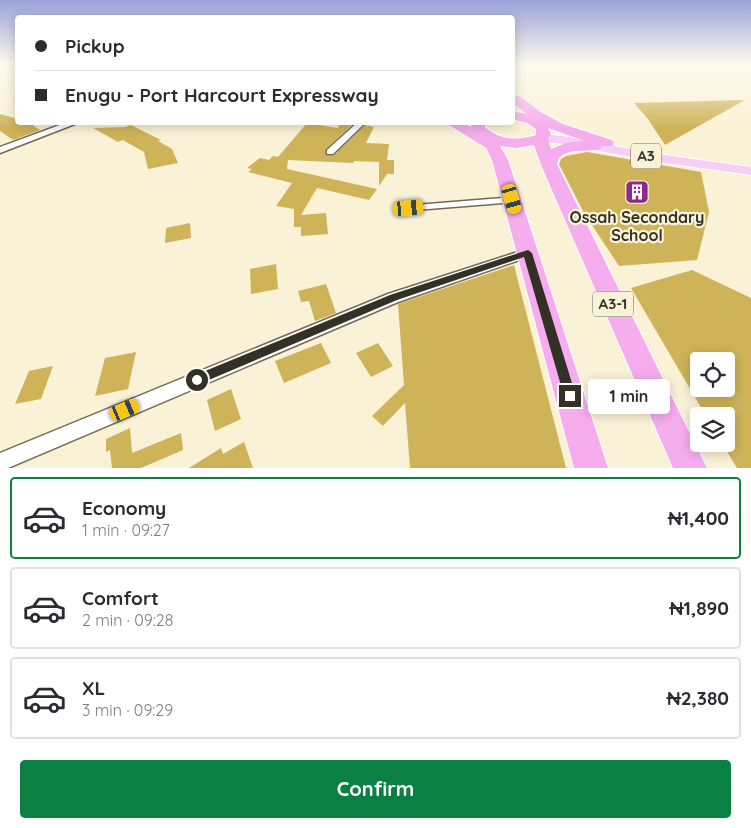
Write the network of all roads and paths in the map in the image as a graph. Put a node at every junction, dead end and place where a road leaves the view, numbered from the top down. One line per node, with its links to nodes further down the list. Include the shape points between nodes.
1 (515, 98): 8 (highway, A3-1)
2 (515, 98): 9 (highway, via 546,122)
3 (515, 117): 8 (highway)
4 (69, 125): 10 (street)
5 (359, 125): 11 (street)
6 (456, 125): 12 (highway, via 488,145)
7 (478, 128): 8 (highway, via 498,141 516,143 534,142); 12 (highway)
8 (538, 129): 9 (main road, A3); 13 (highway, A3-1)
9 (602, 145): 13 (highway, via 561,150 551,157); 14 (main road, A3); 15 (main road, A3, via 680,162)
10 (0, 150)
11 (330, 152)
12 (501, 165): 16 (highway)
13 (549, 165): 21 (highway, A3-1)
14 (751, 165)
15 (751, 171)
16 (512, 199): 17 (lane); 18 (highway)
17 (409, 208)
18 (528, 253): 19 (street, via 393,298); 20 (highway)
19 (0, 462)
20 (591, 468)
21 (690, 468)

